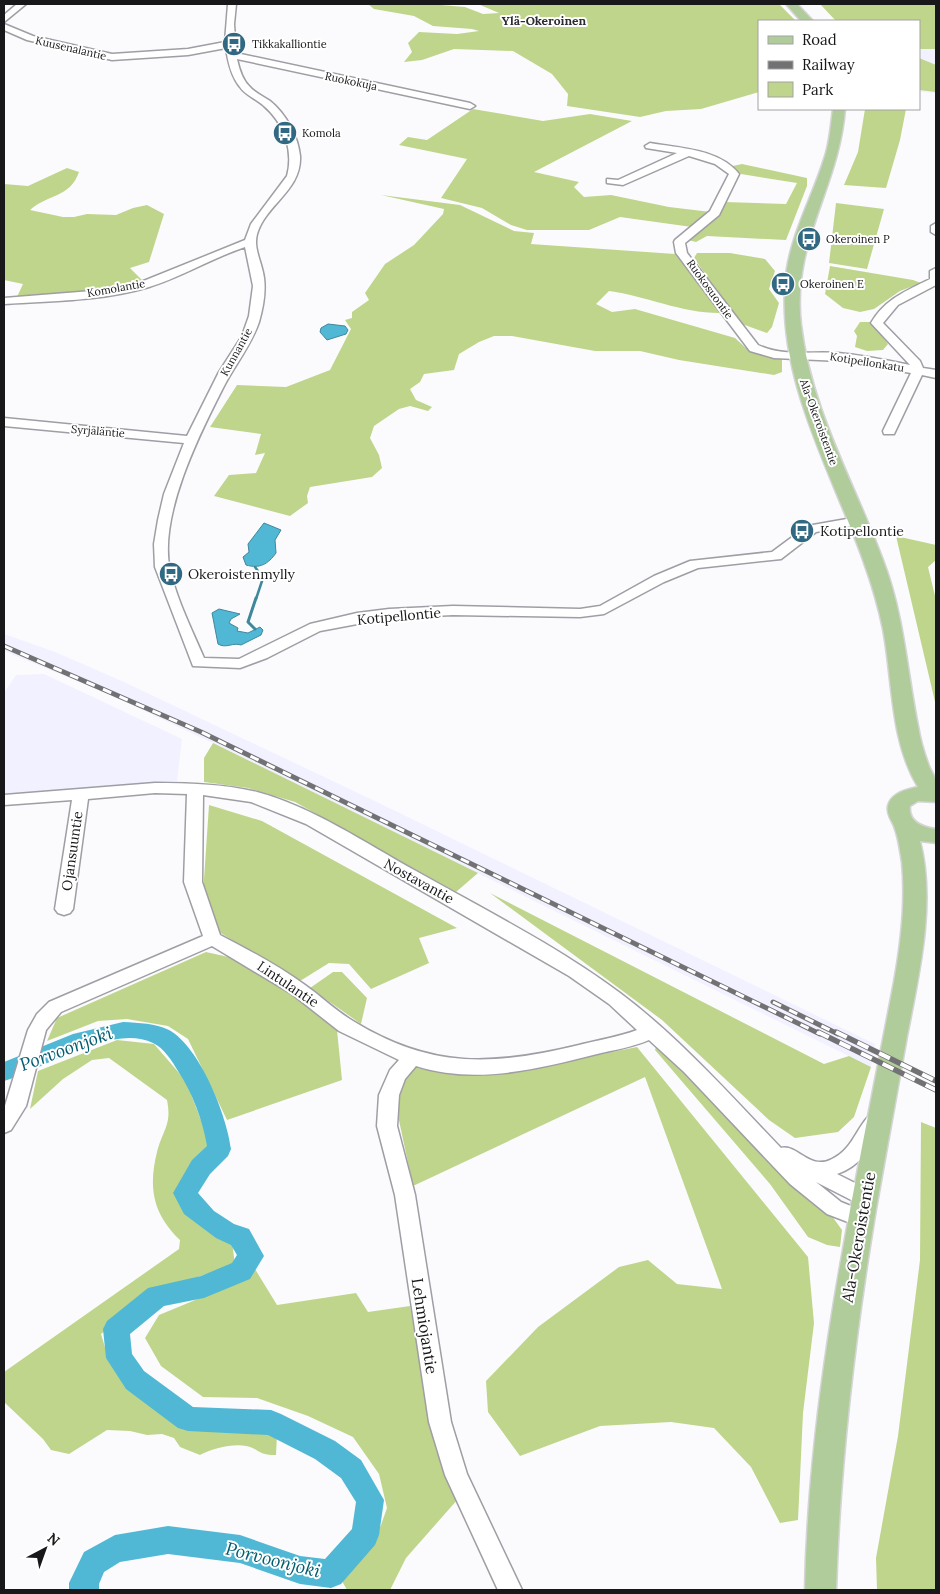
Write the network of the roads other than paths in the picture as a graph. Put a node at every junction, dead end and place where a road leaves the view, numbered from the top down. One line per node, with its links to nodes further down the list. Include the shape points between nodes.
1 (22, 4): 4 (street)
2 (232, 4): 7 (street, via 229,23)
3 (791, 4): 5 (main road)
4 (4, 19)
5 (806, 20)
6 (4, 26): 7 (street, Kuusenalantie, via 30,38 112,57)
7 (231, 50): 8 (street, Ruokokuja); 15 (street, via 234,71 245,88 269,104 280,117 296,158 292,176 258,222)
8 (470, 106)
9 (839, 110): 18 (main road, Ala-Okeroistentie, via 834,145 806,220 796,258 792,287)
10 (650, 146): 11 (street, Ruokosuontie)
11 (686, 153): 12 (street, via 620,183); 18 (street, Ruokosuontie, via 723,164 734,174 715,213 680,242 682,253 754,348 770,354)
12 (611, 181)
13 (936, 226): 14 (street)
14 (936, 232)
15 (249, 242): 17 (street, Komolantie, via 144,285); 23 (street, Kunnantie, via 258,274 259,301 250,331 225,371)
16 (936, 278): 19 (street, via 883,310 877,324 916,364)
17 (4, 301)
18 (797, 355): 19 (street, Kotipellonkatu, via 842,357); 24 (main road, Ala-Okeroistentie, via 813,413)
19 (918, 371): 20 (street, Kotipellonkatu); 22 (street)
20 (936, 374)
21 (4, 422): 23 (street, Syrjäläntie)
22 (889, 431)
23 (192, 440): 25 (street, Kunnantie, via 179,471 163,527 162,568)
24 (858, 521): 25 (street, Kotipellontie, via 812,529 776,556 695,564 659,579 604,610 379,615 325,624 238,663); 26 (main road, Ala-Okeroistentie, via 886,604)
25 (198, 663)
26 (909, 732): 29 (main road, Ala-Okeroistentie, via 921,772); 30 (main road, Ala-Okeroistentie, via 906,766)
27 (195, 789): 28 (street, Nostavantie); 36 (street, via 193,882); 37 (street, Nostavantie, via 254,797 312,820 575,971)
28 (81, 793): 31 (street, Nostavantie); 35 (street, Ojansuuntie)
29 (936, 794): 30 (main road)
30 (911, 795): 32 (main road, Ala-Okeroistentie, via 899,804 897,811)
31 (4, 800)
32 (905, 825): 33 (main road); 34 (main road, Ala-Okeroistentie)
33 (934, 836): 34 (main road, Ala-Okeroistentie)
34 (916, 887): 39 (main road, Ala-Okeroistentie, via 906,980)
35 (64, 909)
36 (213, 939): 38 (street, Lintulantie, via 297,989 352,1029); 40 (street, via 56,1007 43,1018 16,1106)
37 (652, 1031): 38 (street, Lintulantie, via 521,1064 448,1066); 41 (street, Nostavantie)
38 (412, 1058): 44 (street, Lehmiojantie, via 397,1075 389,1095 387,1126 405,1195 440,1422 456,1475)
39 (881, 1109): 42 (street, Nostavantie, via 852,1158 833,1169); 43 (main road, Ala-Okeroistentie)
40 (4, 1125)
41 (765, 1142): 42 (street, Nostavantie); 43 (street, Nostavantie, via 797,1178 834,1208)
42 (803, 1167): 43 (street, Nostavantie)
43 (862, 1208): 45 (main road, Ala-Okeroistentie, via 828,1432)
44 (510, 1590)
45 (820, 1590)

